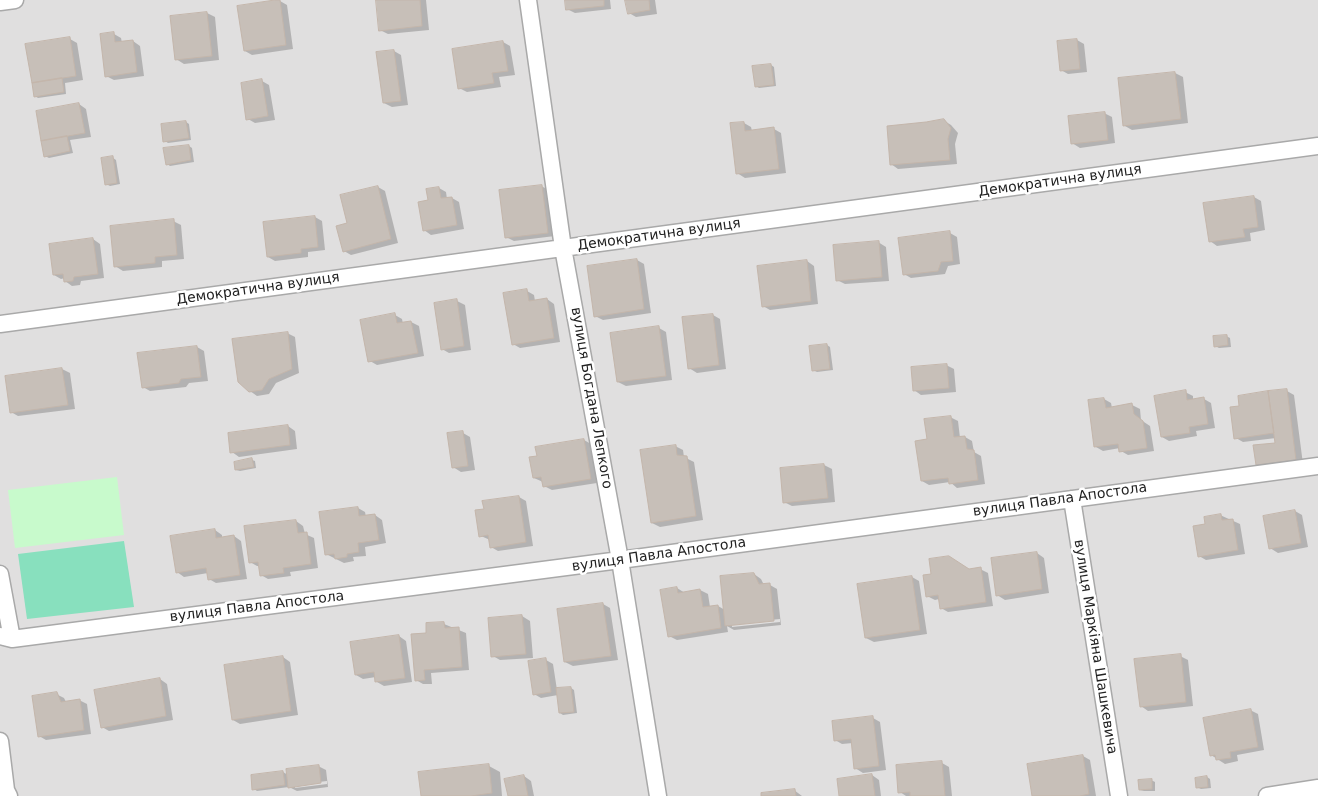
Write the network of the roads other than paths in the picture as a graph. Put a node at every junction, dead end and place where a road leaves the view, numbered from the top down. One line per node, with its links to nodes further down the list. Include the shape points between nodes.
1 (15, 0): 3 (street)
2 (528, 0): 5 (street, вулиця Богдана Лепкого)
3 (0, 2)
4 (1318, 146): 5 (street, Демократична вулиця)
5 (563, 248): 6 (street, Демократична вулиця); 9 (street, вулиця Богдана Лепкого)
6 (0, 324)
7 (1318, 466): 8 (street, вулиця Павла Апостола)
8 (1072, 499): 9 (street, вулиця Павла Апостола); 16 (street, вулиця Маркіяна Шашкевича)
9 (620, 560): 11 (street, вулиця Павла Апостола); 15 (street, вулиця Богдана Лепкого)
10 (0, 574): 11 (street)
11 (6, 637)
12 (0, 741): 14 (street)
13 (1318, 788): 17 (street)
14 (8, 796)
15 (658, 796)
16 (1119, 796)
17 (1267, 796)

